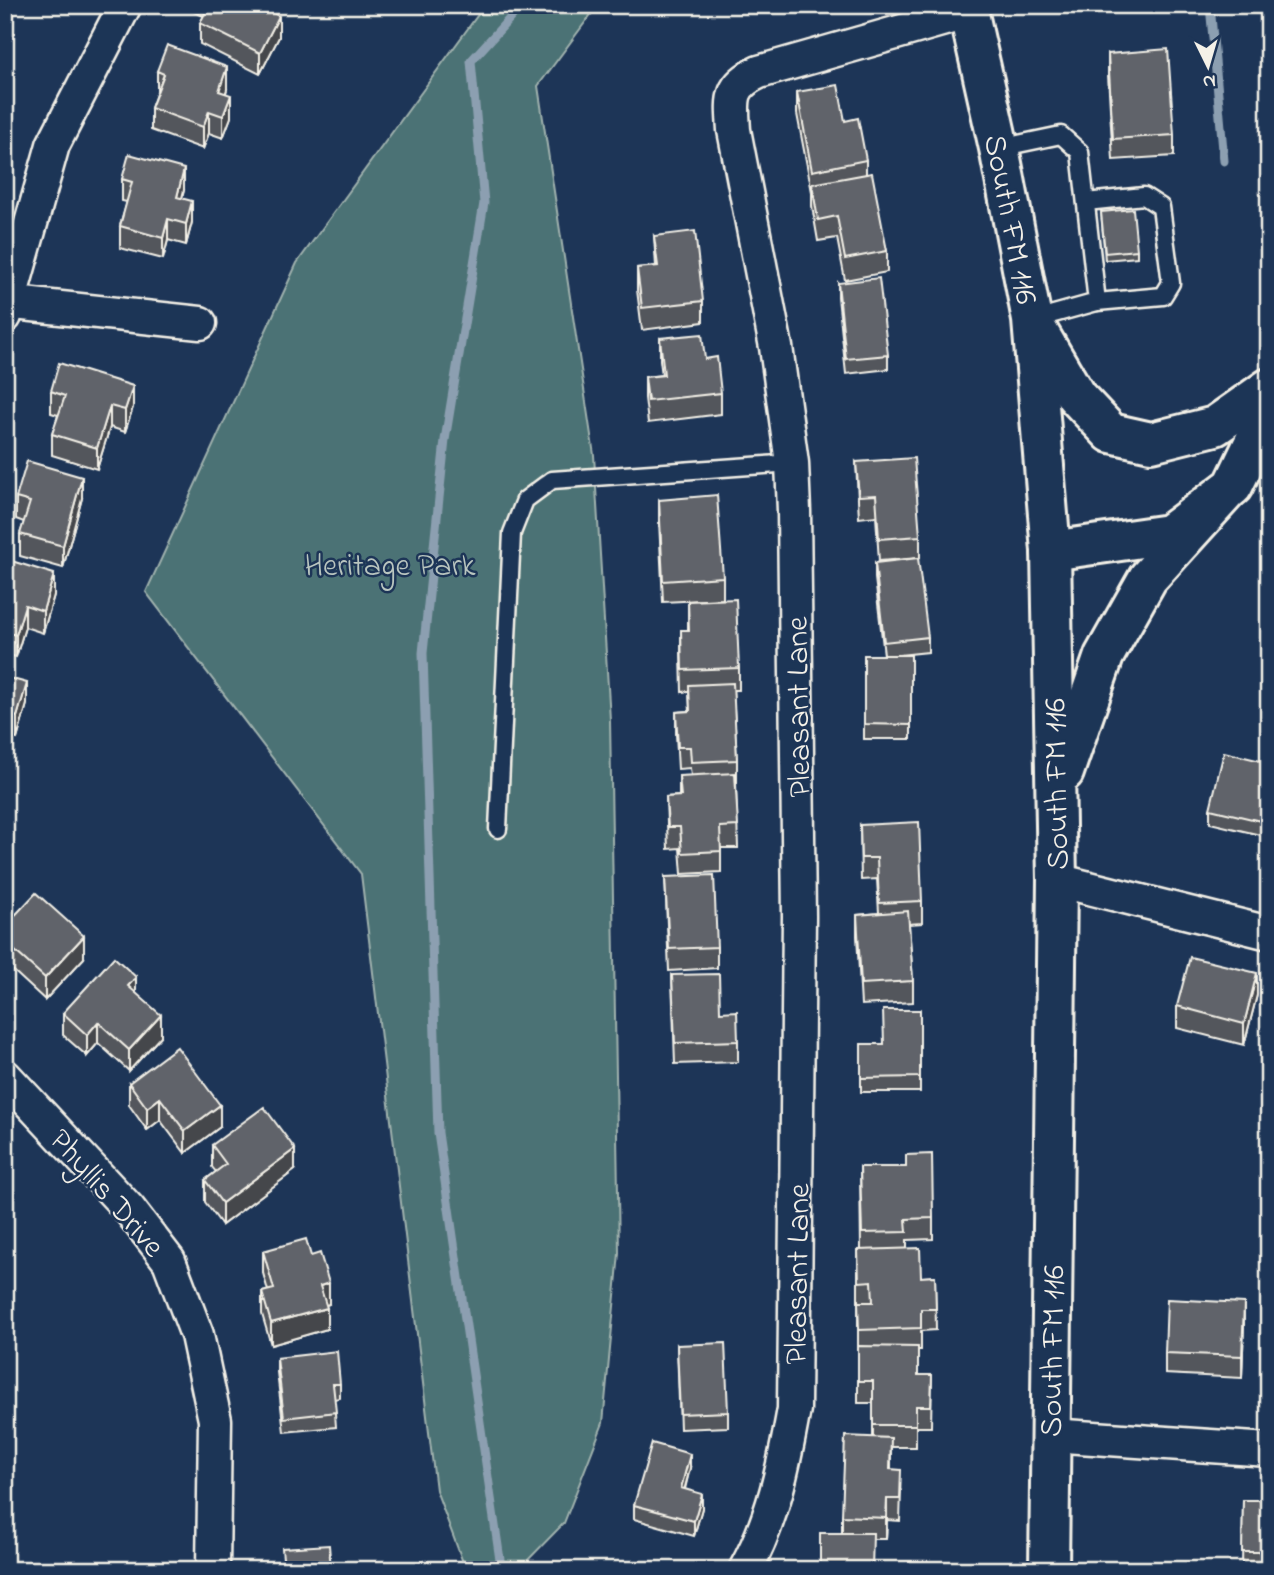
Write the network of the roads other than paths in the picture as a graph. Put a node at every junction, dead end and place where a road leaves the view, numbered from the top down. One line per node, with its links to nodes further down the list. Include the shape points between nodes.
1 (125, 5): 6 (street, via 53,145)
2 (968, 9): 3 (main road, South FM 116); 11 (street, Pleasant Lane, via 759,72 741,81 732,99)
3 (999, 148): 4 (lane, via 1061,135 1080,152); 7 (main road, South FM 116)
4 (1086, 202): 5 (lane); 5 (lane, via 1144,196 1161,207 1171,283 1163,296)
5 (1097, 302): 7 (lane)
6 (7, 307): 8 (street)
7 (1031, 320): 9 (main road, via 1076,396 1111,433 1151,442 1215,426); 13 (main road, South FM 116)
8 (200, 323)
9 (1269, 388)
10 (1269, 412): 12 (main road)
11 (792, 463): 15 (lane, via 552,480 525,500 512,533); 22 (street, Pleasant Lane, via 799,916 794,1409 782,1479)
12 (1227, 491): 13 (main road, via 1169,534); 14 (main road, via 1148,578 1135,600 1104,656)
13 (1051, 551): 14 (main road, South FM 116)
14 (1055, 797): 16 (main road, South FM 116)
15 (498, 829)
16 (1057, 880): 17 (street); 19 (main road, South FM 116)
17 (1269, 933)
18 (5, 1076): 21 (street, Phyllis Drive, via 129,1209 169,1261 197,1335 215,1420)
19 (1050, 1435): 20 (street); 23 (main road, South FM 116)
20 (1269, 1450)
21 (213, 1570)
22 (745, 1570)
23 (1049, 1570)

